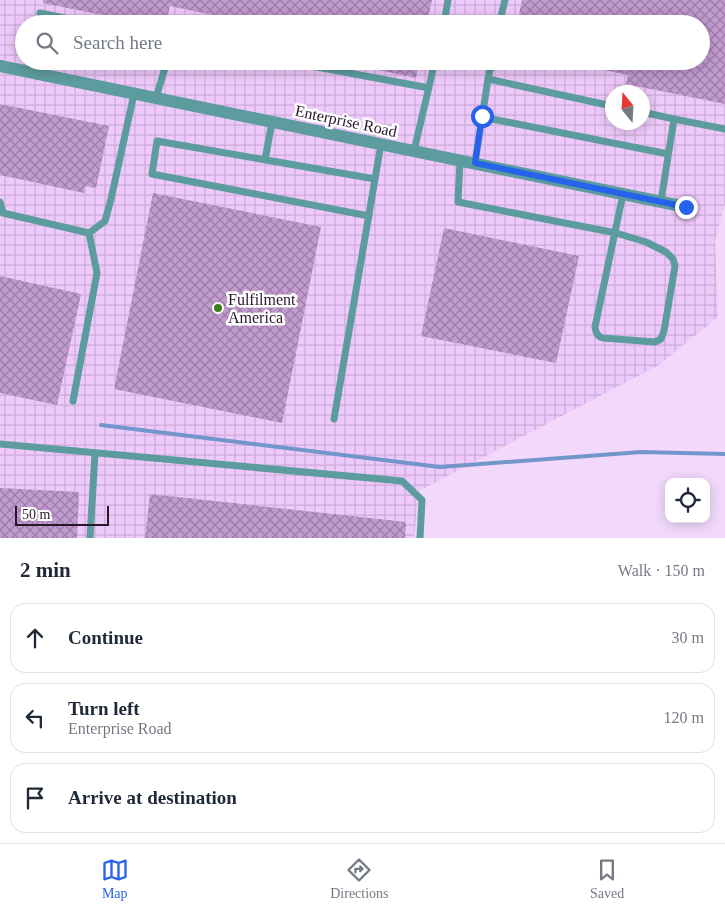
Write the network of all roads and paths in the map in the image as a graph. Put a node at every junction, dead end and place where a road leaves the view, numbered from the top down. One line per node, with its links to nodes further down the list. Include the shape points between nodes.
1 (448, 0): 5 (lane)
2 (504, 0): 6 (lane)
3 (40, 12): 4 (lane)
4 (54, 15)
5 (446, 15)
6 (502, 15)
7 (0, 66): 8 (street, Enterprise Road)
8 (15, 69)
9 (19, 70): 16 (street, Enterprise Road)
10 (164, 70): 17 (lane)
11 (333, 70): 15 (lane)
12 (433, 70): 15 (lane)
13 (490, 70): 14 (lane)
14 (488, 80): 18 (lane); 20 (lane)
15 (429, 88): 25 (lane)
16 (134, 94): 17 (street, Enterprise Road); 38 (lane, via 105,221)
17 (156, 98): 22 (street, Enterprise Road)
18 (605, 105)
19 (650, 114): 21 (lane)
20 (482, 116): 26 (lane); 29 (lane)
21 (674, 119): 23 (lane); 26 (lane)
22 (272, 122): 24 (street, Enterprise Road); 27 (lane)
23 (725, 129)
24 (382, 144): 25 (street, Enterprise Road); 30 (lane)
25 (414, 151): 28 (street, Enterprise Road)
26 (668, 154): 32 (lane)
27 (265, 160): 30 (lane); 36 (lane, via 158,141 152,174)
28 (460, 160): 29 (street, Enterprise Road); 37 (lane, via 458,202)
29 (475, 163): 31 (street, Enterprise Road)
30 (375, 179): 36 (lane)
31 (623, 194): 32 (street, Enterprise Road); 37 (lane)
32 (660, 201): 34 (street, Enterprise Road)
33 (0, 202): 35 (lane)
34 (686, 207)
35 (2, 215): 38 (lane)
36 (369, 216): 40 (lane)
37 (616, 232): 37 (lane, via 596,332 603,338 655,342 664,330 676,266 666,252)
38 (89, 233): 39 (lane, via 97,273)
39 (72, 401)
40 (334, 420)
41 (0, 444): 42 (lane)
42 (95, 453): 43 (lane); 44 (lane, via 402,481 422,500)
43 (90, 538)
44 (420, 538)

